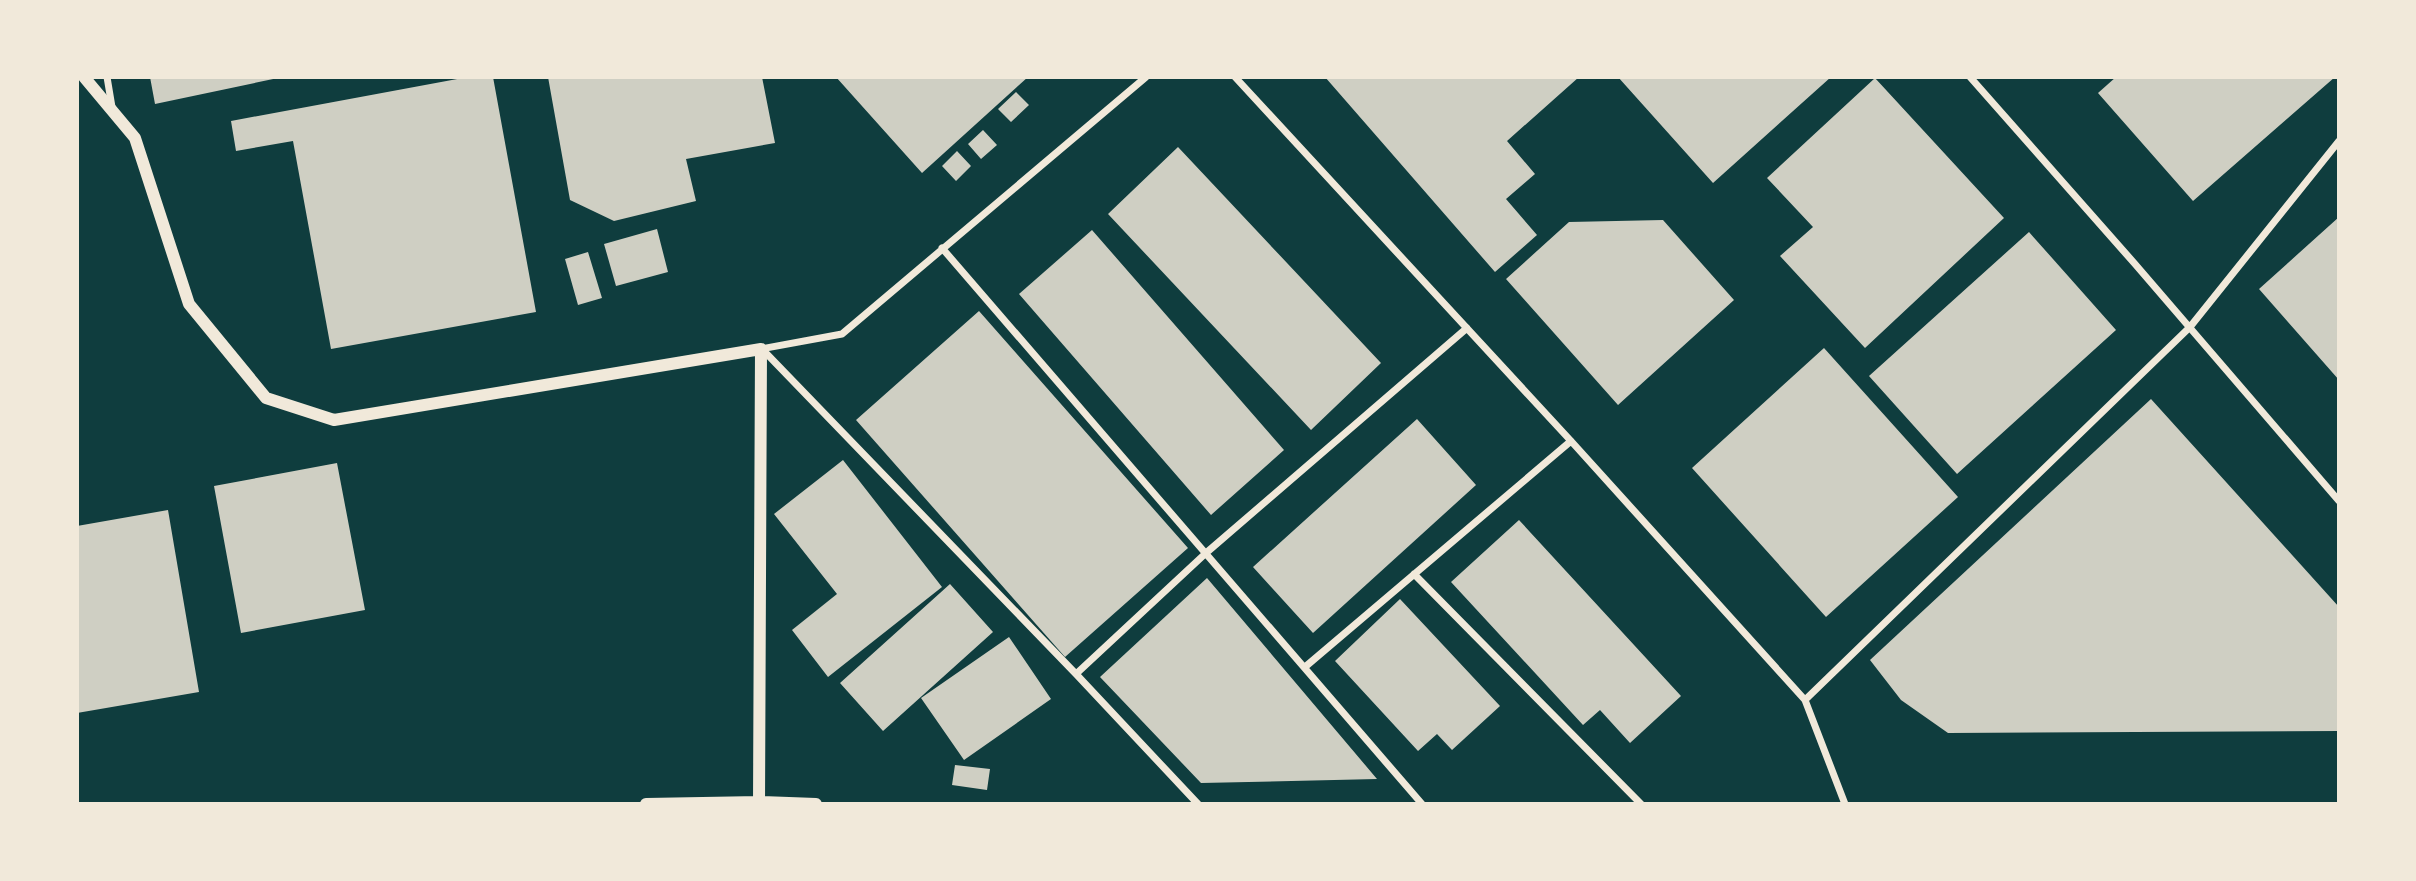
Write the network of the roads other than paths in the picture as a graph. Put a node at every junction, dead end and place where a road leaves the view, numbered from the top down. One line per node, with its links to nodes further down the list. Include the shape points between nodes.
1 (84, 77): 6 (street)
2 (107, 77): 6 (street)
3 (1146, 77): 8 (street)
4 (1235, 77): 10 (street)
5 (1970, 77): 9 (street)
6 (113, 111): 11 (street, via 135,138 189,304 266,398 334,420)
7 (2339, 141): 9 (street)
8 (942, 248): 11 (street, via 842,334); 14 (street)
9 (2190, 327): 13 (street); 18 (street)
10 (1467, 328): 12 (street); 14 (street)
11 (761, 349): 17 (street); 19 (street)
12 (1571, 441): 15 (street); 18 (street)
13 (2339, 501)
14 (1206, 553): 16 (street); 17 (street)
15 (1413, 574): 16 (street); 24 (street)
16 (1305, 667): 23 (street)
17 (1076, 674): 22 (street)
18 (1805, 700): 25 (street)
19 (759, 803): 20 (street); 21 (street)
20 (646, 804)
21 (816, 804)
22 (1198, 804)
23 (1422, 804)
24 (1641, 804)
25 (1845, 804)

